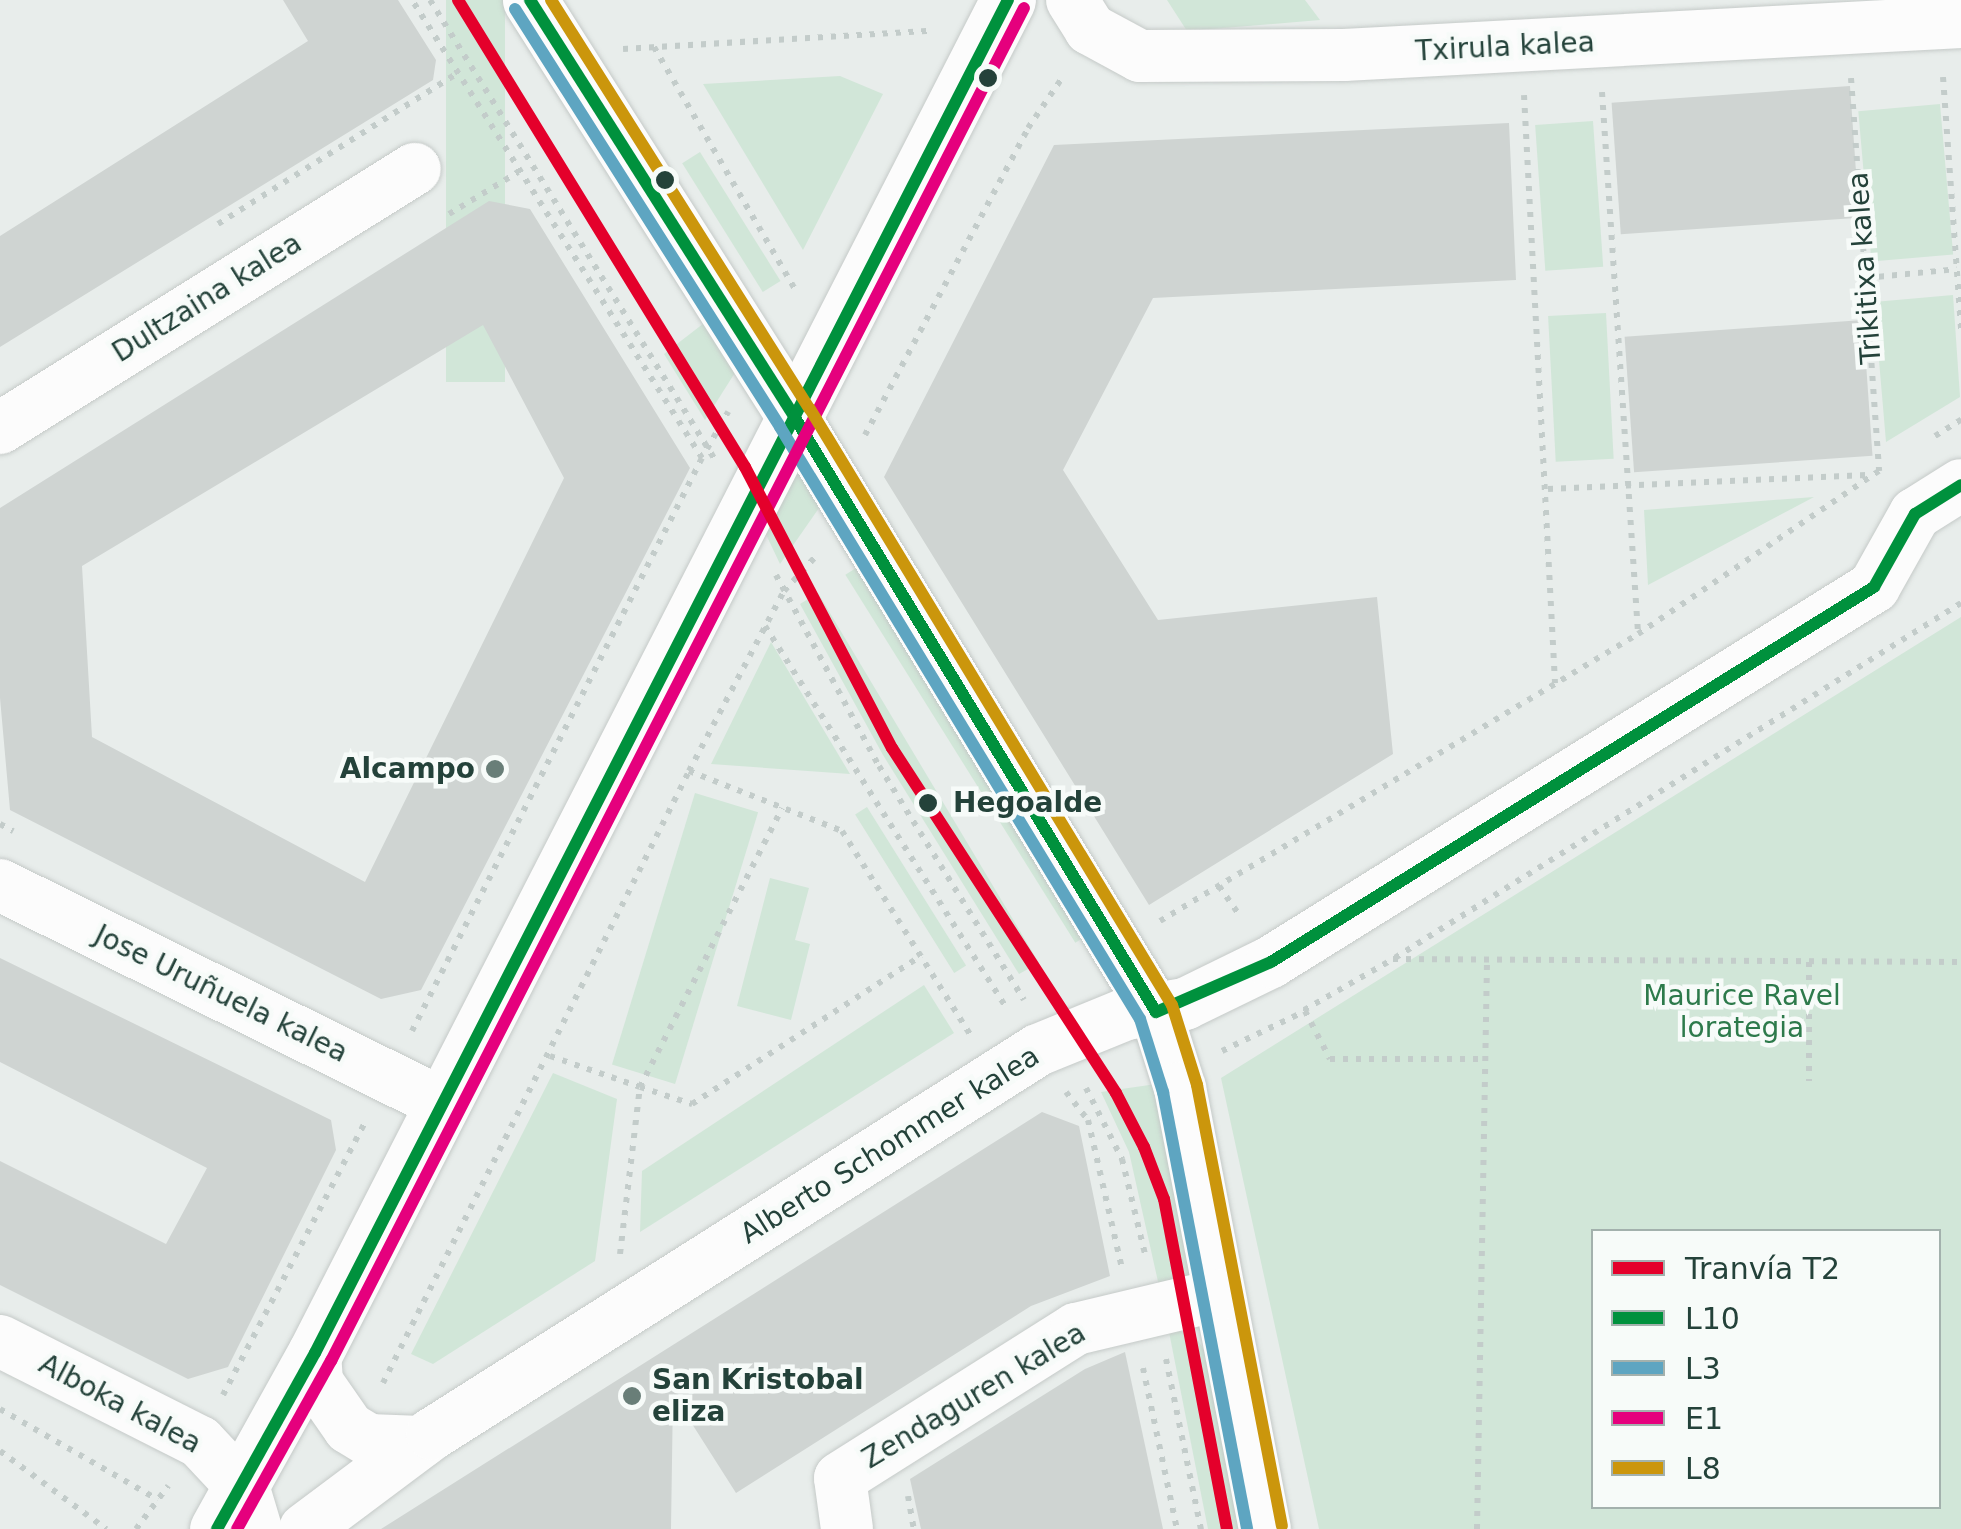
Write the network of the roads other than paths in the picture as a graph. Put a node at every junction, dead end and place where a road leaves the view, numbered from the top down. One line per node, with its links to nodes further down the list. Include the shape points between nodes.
1 (530, 0): 6 (main road)
2 (1008, 0): 6 (main road)
3 (1080, 14): 4 (street, Txirula kalea, via 1140,56)
4 (1952, 44)
5 (415, 169): 7 (street, Dultzaina kalea)
6 (795, 418): 10 (street); 11 (main road)
7 (0, 428)
8 (1961, 486): 10 (street, Alberto Schommer kalea, via 1915,514 1874,587 1271,962)
9 (0, 884): 11 (street, Jose Uruñuela kalea)
10 (1156, 1012): 12 (street, via 1180,1088); 15 (street, Alberto Schommer kalea, via 1091,1026 1020,1025)
11 (442, 1102): 14 (main road)
12 (1218, 1296): 18 (street, Zendaguren kalea, via 1076,1329 840,1478); 19 (street)
13 (0, 1341): 16 (street, Alboka kalea, via 200,1442)
14 (316, 1353): 15 (street, via 316,1382 350,1428 369,1440); 16 (main road)
15 (422, 1442): 17 (street, Alberto Schommer kalea)
16 (239, 1516)
17 (305, 1529)
18 (847, 1529)
19 (1265, 1529)

